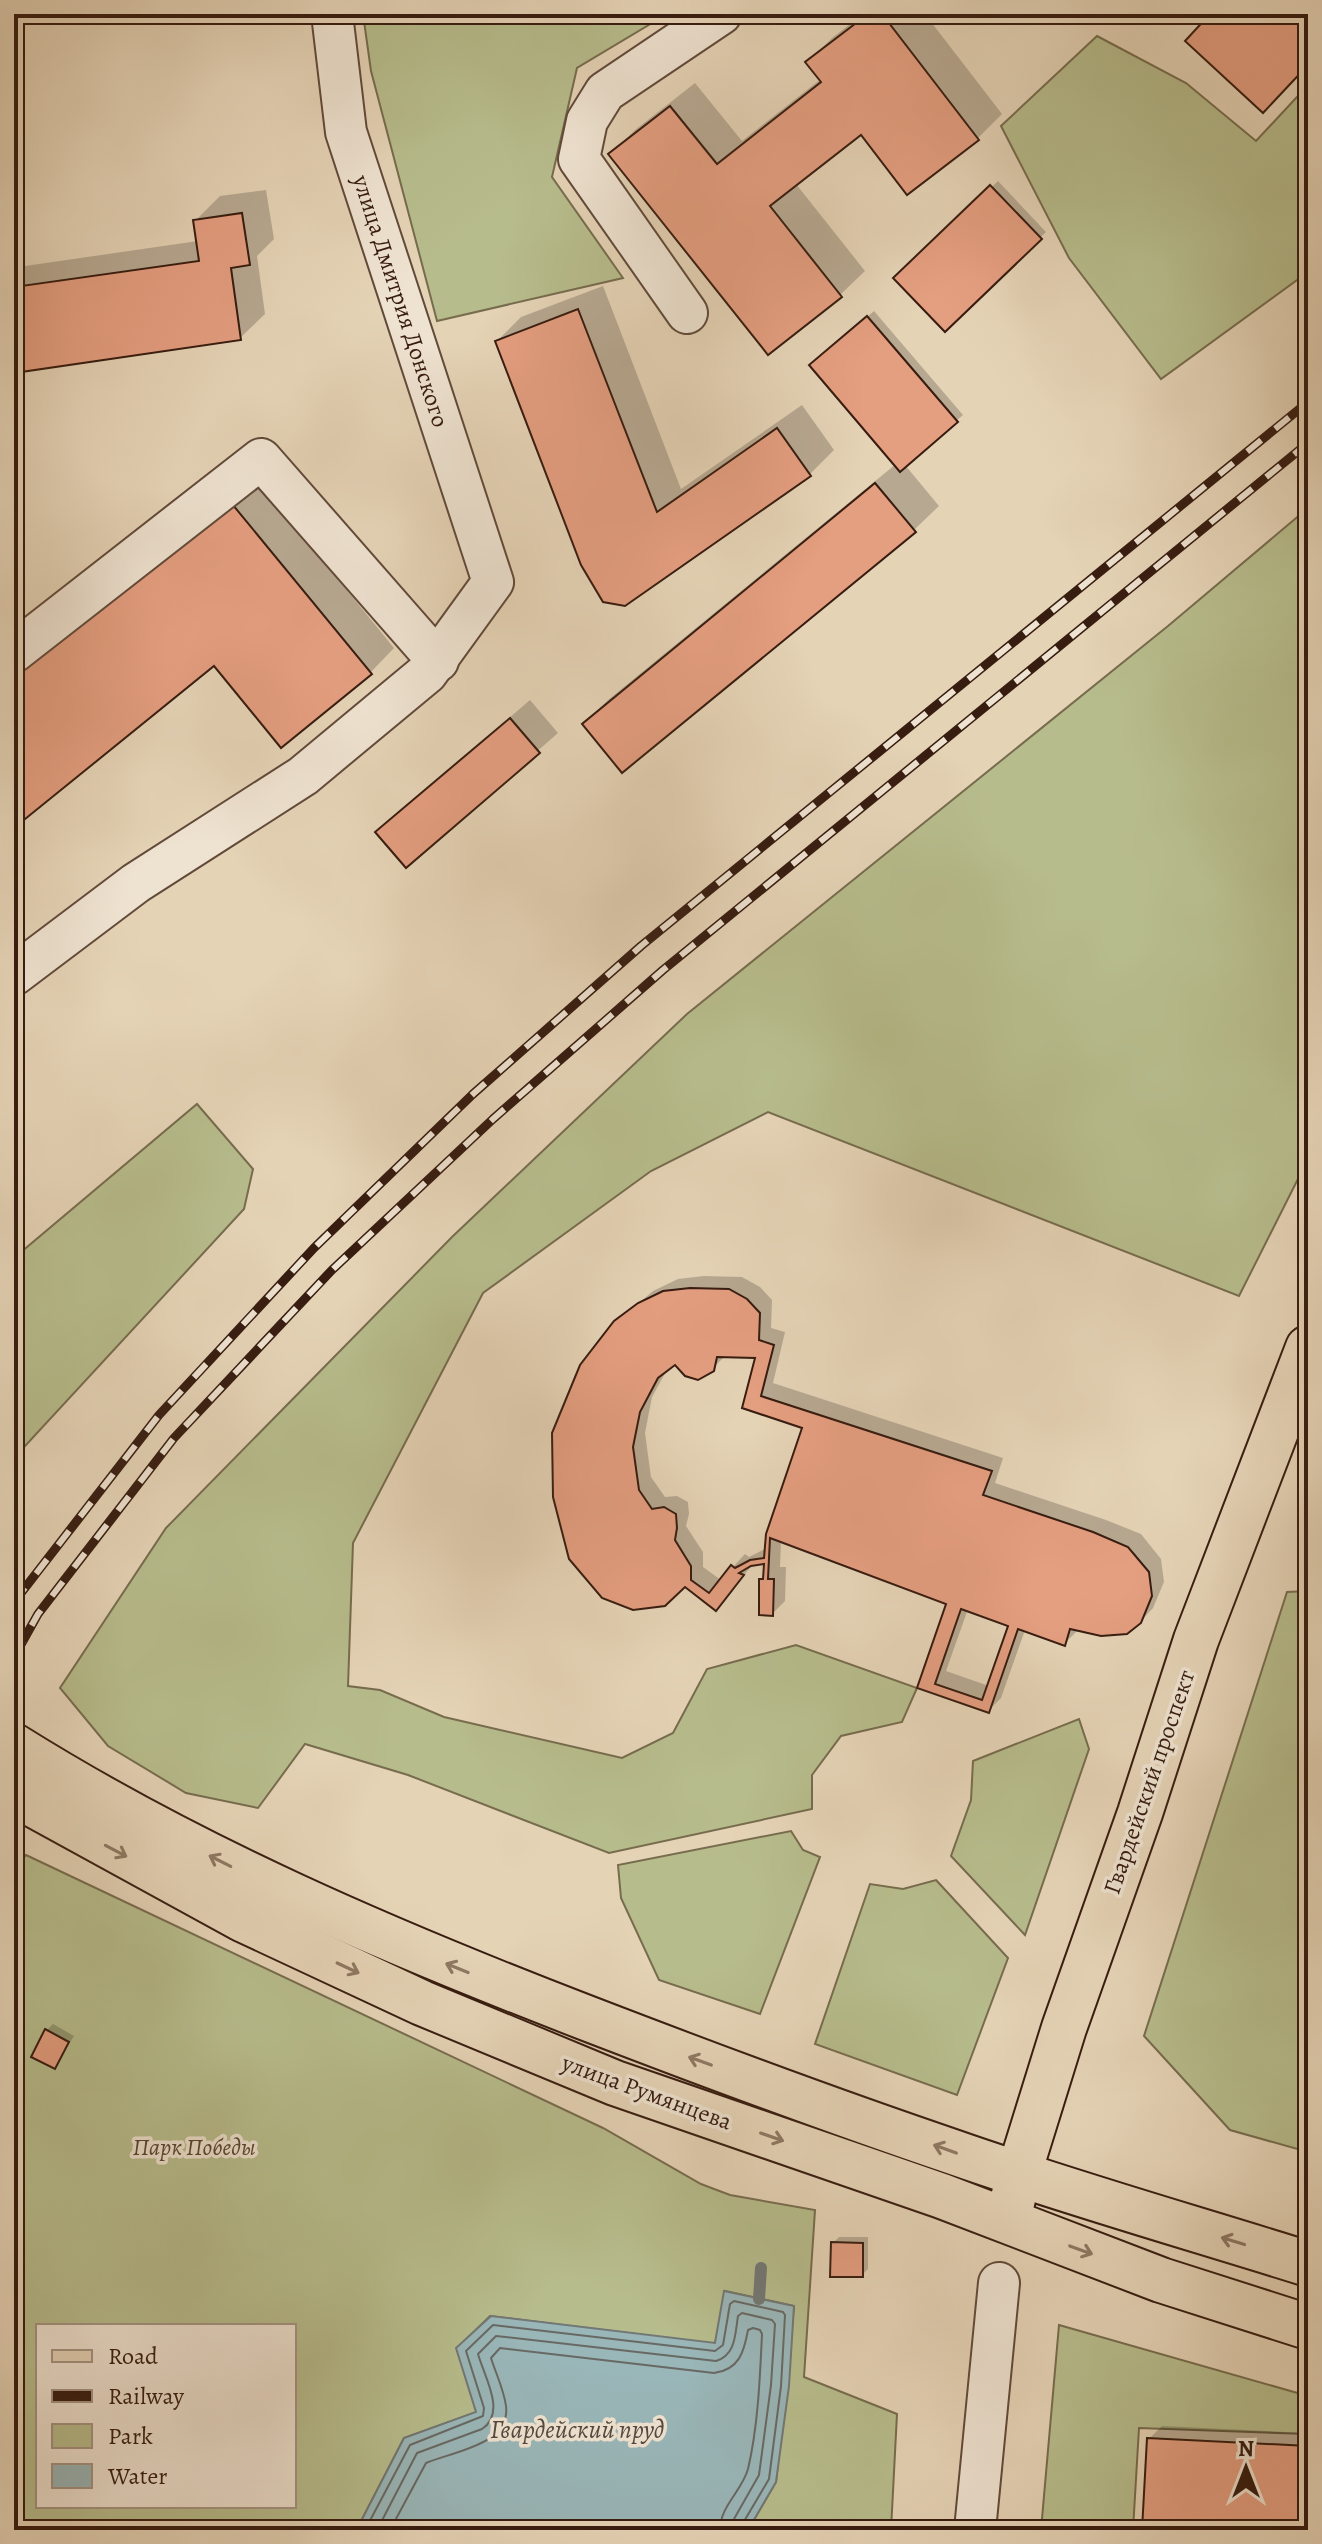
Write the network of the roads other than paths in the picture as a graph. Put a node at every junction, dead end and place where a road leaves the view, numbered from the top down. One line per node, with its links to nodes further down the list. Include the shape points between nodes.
1 (332, 14): 5 (street, улица Дмитрия Донского, via 346,132 493,582)
2 (721, 14): 3 (street, via 605,92 587,121 579,159)
3 (687, 313)
4 (14, 652): 5 (street, via 261,459)
5 (438, 661): 6 (street, via 303,776 136,883)
6 (14, 975)
7 (1308, 1348): 10 (main road, Гвардейский проспект, via 1196,1640)
8 (14, 1746): 9 (main road, улица Румянцева)
9 (44, 1796): 10 (main road, улица Румянцева, one-way to 9, via 450,1965); 11 (main road, улица Румянцева, one-way to 11, via 242,1919 436,2008 615,2083)
10 (1019, 2173): 11 (main road, Гвардейский проспект); 12 (main road, улица Румянцева, one-way to 10)
11 (1008, 2223): 14 (main road, улица Румянцева, one-way to 14)
12 (1308, 2264)
13 (999, 2283): 15 (street)
14 (1308, 2327)
15 (975, 2530)

